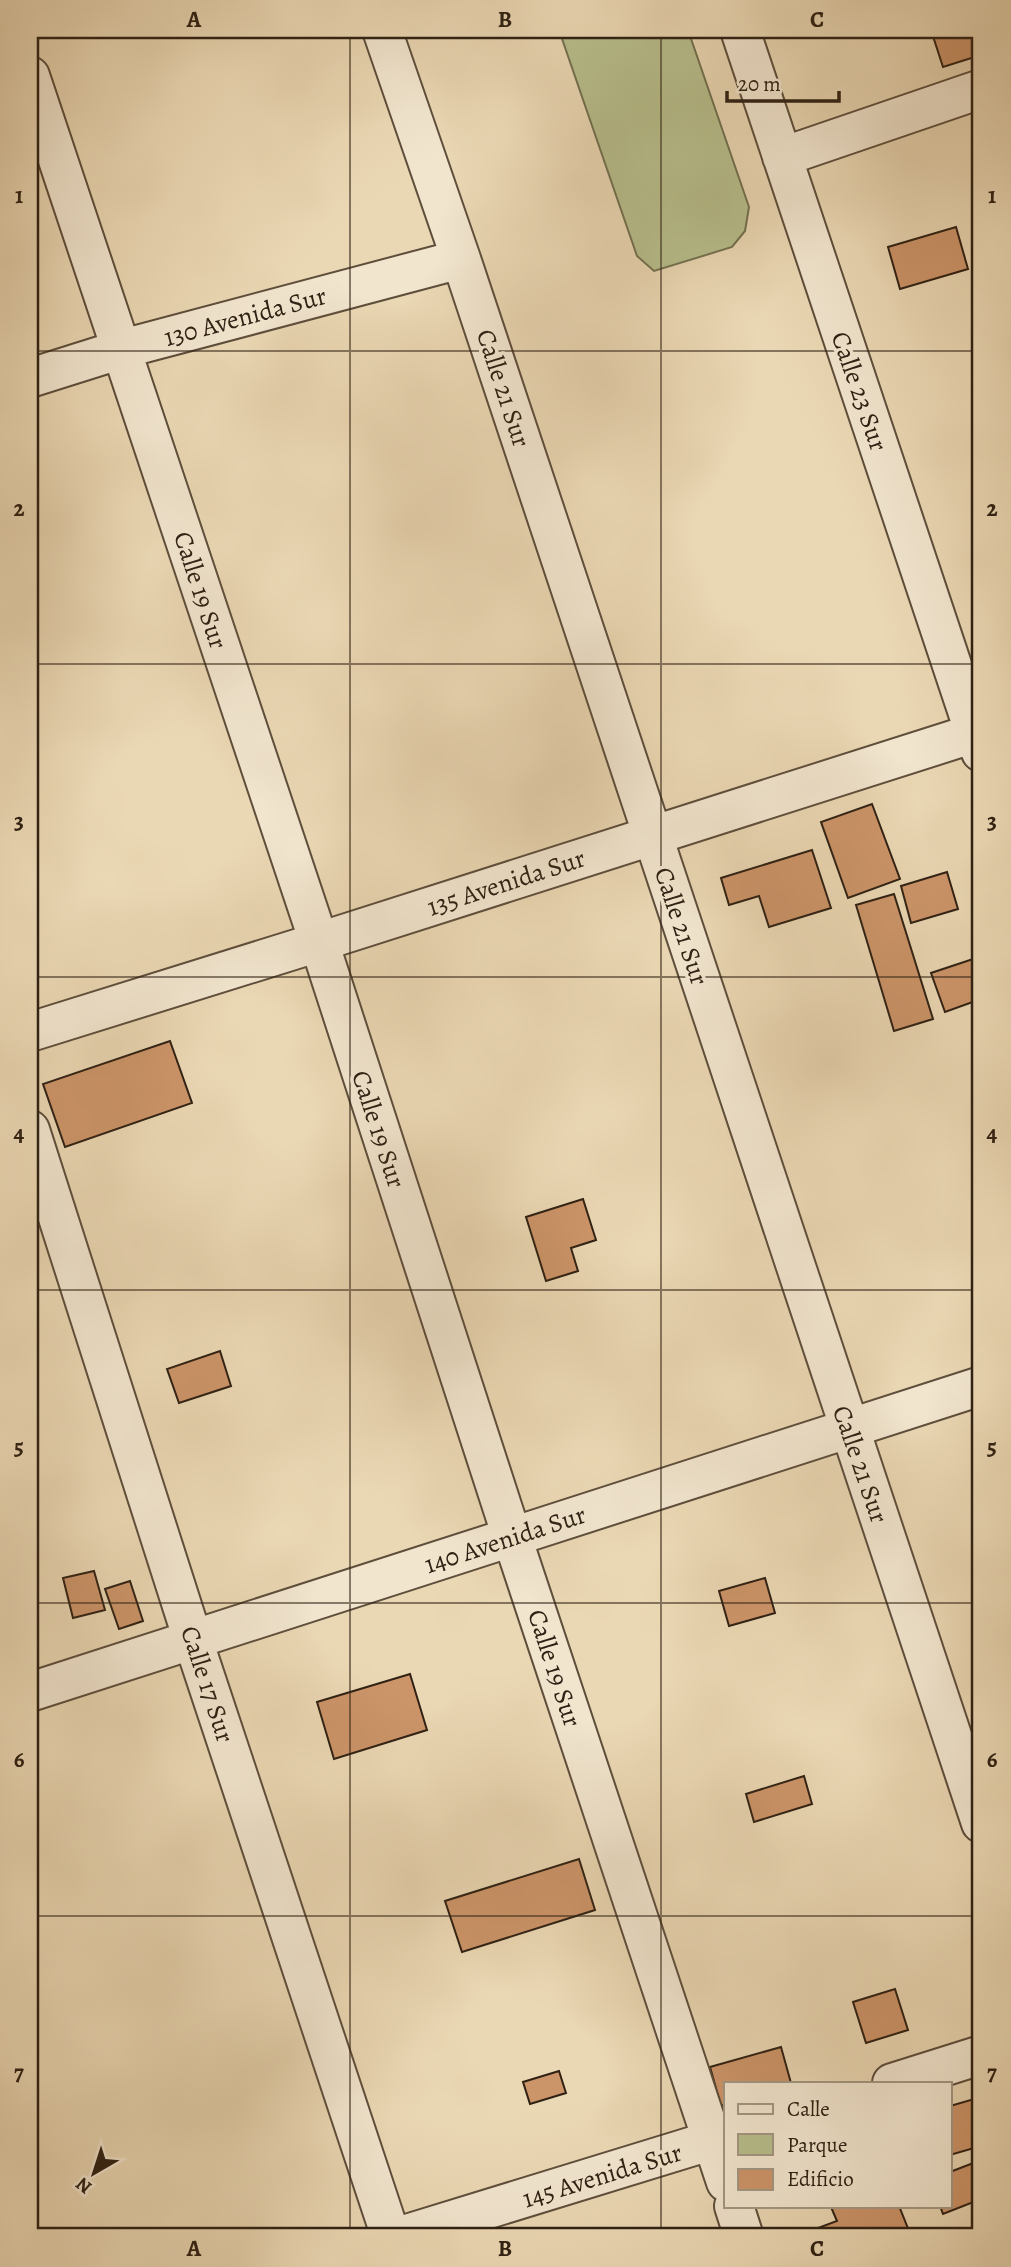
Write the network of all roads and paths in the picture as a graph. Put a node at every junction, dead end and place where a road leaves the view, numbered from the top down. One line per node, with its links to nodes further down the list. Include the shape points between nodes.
1 (382, 30): 6 (street, Calle 21 Sur)
2 (740, 30): 5 (street, Calle 23 Sur)
3 (30, 76): 7 (street, Calle 19 Sur)
4 (981, 89): 5 (street)
5 (782, 157): 9 (street, Calle 23 Sur)
6 (461, 259): 7 (street, 130 Avenida Sur); 10 (street, Calle 21 Sur)
7 (122, 349): 8 (street, 130 Avenida Sur); 11 (street, Calle 19 Sur)
8 (30, 378)
9 (979, 739): 10 (street, 135 Avenida Sur)
10 (651, 835): 11 (street, 135 Avenida Sur); 15 (street, Calle 21 Sur)
11 (319, 942): 12 (street, 135 Avenida Sur); 16 (street, Calle 19 Sur)
12 (30, 1032)
13 (30, 1130): 17 (street, Calle 17 Sur)
14 (981, 1386): 15 (street, 140 Avenida Sur)
15 (848, 1428): 16 (street, 140 Avenida Sur); 19 (street, Calle 21 Sur)
16 (512, 1537): 17 (street, 140 Avenida Sur); 22 (street, Calle 19 Sur)
17 (193, 1640): 18 (street, 140 Avenida Sur); 25 (street, Calle 17 Sur)
18 (30, 1692)
19 (981, 1823)
20 (981, 2055): 21 (street)
21 (895, 2082)
22 (719, 2139): 23 (street, Calle 19 Sur); 26 (street, 145 Avenida Sur)
23 (724, 2170)
24 (735, 2208): 27 (street)
25 (391, 2237)
26 (397, 2237)
27 (744, 2237)

